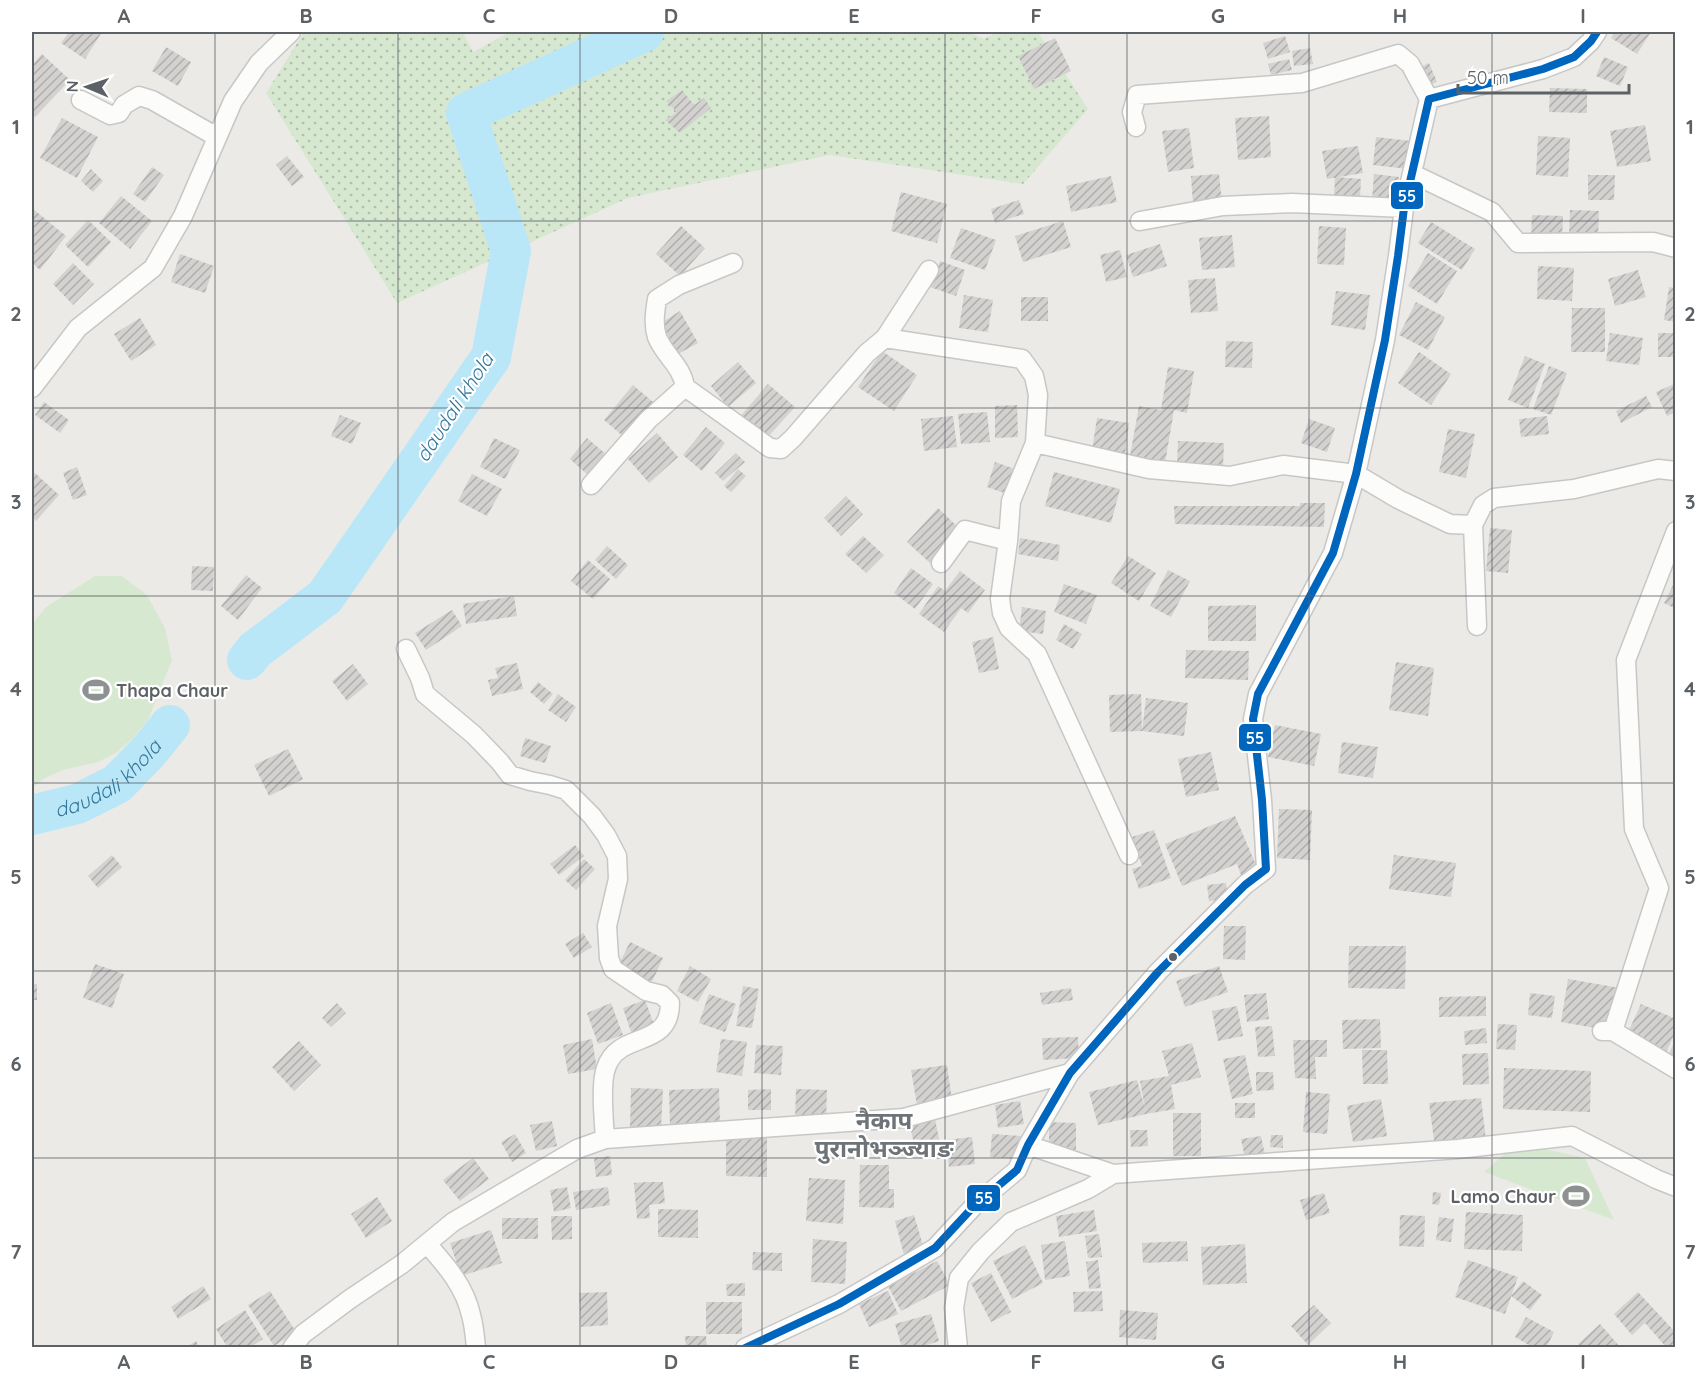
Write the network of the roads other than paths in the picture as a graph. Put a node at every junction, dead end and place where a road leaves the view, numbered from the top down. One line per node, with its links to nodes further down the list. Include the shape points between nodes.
1 (1597, 32): 3 (street, via 1575,57)
2 (281, 35): 6 (street, via 233,101)
3 (1429, 99): 5 (street, via 1410,64 1398,54 1302,83 1137,95 1132,112); 7 (street)
4 (81, 100): 6 (street, via 110,116 139,96)
5 (1136, 127)
6 (217, 137): 15 (street, via 183,216 153,268 78,328)
7 (1413, 174): 8 (street); 10 (street, via 1491,212 1518,243 1653,242)
8 (1404, 208): 9 (street, via 1292,203 1223,206); 18 (street, via 1385,340)
9 (1140, 221)
10 (1676, 248)
11 (733, 263): 14 (street, via 679,285 657,299 657,338 683,376)
12 (929, 270): 13 (street)
13 (885, 338): 14 (street, via 781,449 770,448); 16 (street, via 1022,359 1034,376 1038,395)
14 (685, 387): 19 (street, via 648,420)
15 (32, 388)
16 (1035, 443): 18 (street, via 1149,469 1230,476 1283,465); 22 (street, via 1011,501)
17 (1676, 471): 20 (street, via 1658,469 1574,489 1494,498 1483,505)
18 (1356, 474): 20 (street, via 1450,524); 28 (street, via 1333,553 1258,694 1253,719 1266,869 1158,972)
19 (591, 485)
20 (1473, 525): 24 (street)
21 (1676, 531): 27 (street, via 1626,660 1634,829 1659,888 1607,1031)
22 (1008, 541): 23 (street, via 965,530); 26 (street, via 1000,599 1002,613 1009,628 1037,654)
23 (941, 563)
24 (1477, 626)
25 (406, 649): 29 (street, via 424,694 474,735 510,775 566,790 592,816 617,856 618,879 607,926 609,958 613,969 670,1003 670,1016 656,1034 614,1053 606,1067)
26 (1129, 855)
27 (1676, 1069)
28 (1070, 1073): 29 (street, via 904,1118); 30 (street)
29 (605, 1139): 33 (street, via 577,1149 453,1222)
30 (1028, 1145): 31 (street); 36 (street, via 1017,1170 974,1206 935,1248 839,1304)
31 (1113, 1174): 32 (street, via 1458,1149 1572,1136); 37 (street, via 1011,1222 981,1251 959,1278 954,1308)
32 (1676, 1187)
33 (427, 1244): 34 (street, via 303,1334); 35 (street, via 463,1291)
34 (292, 1347)
35 (476, 1347)
36 (745, 1347)
37 (958, 1347)

